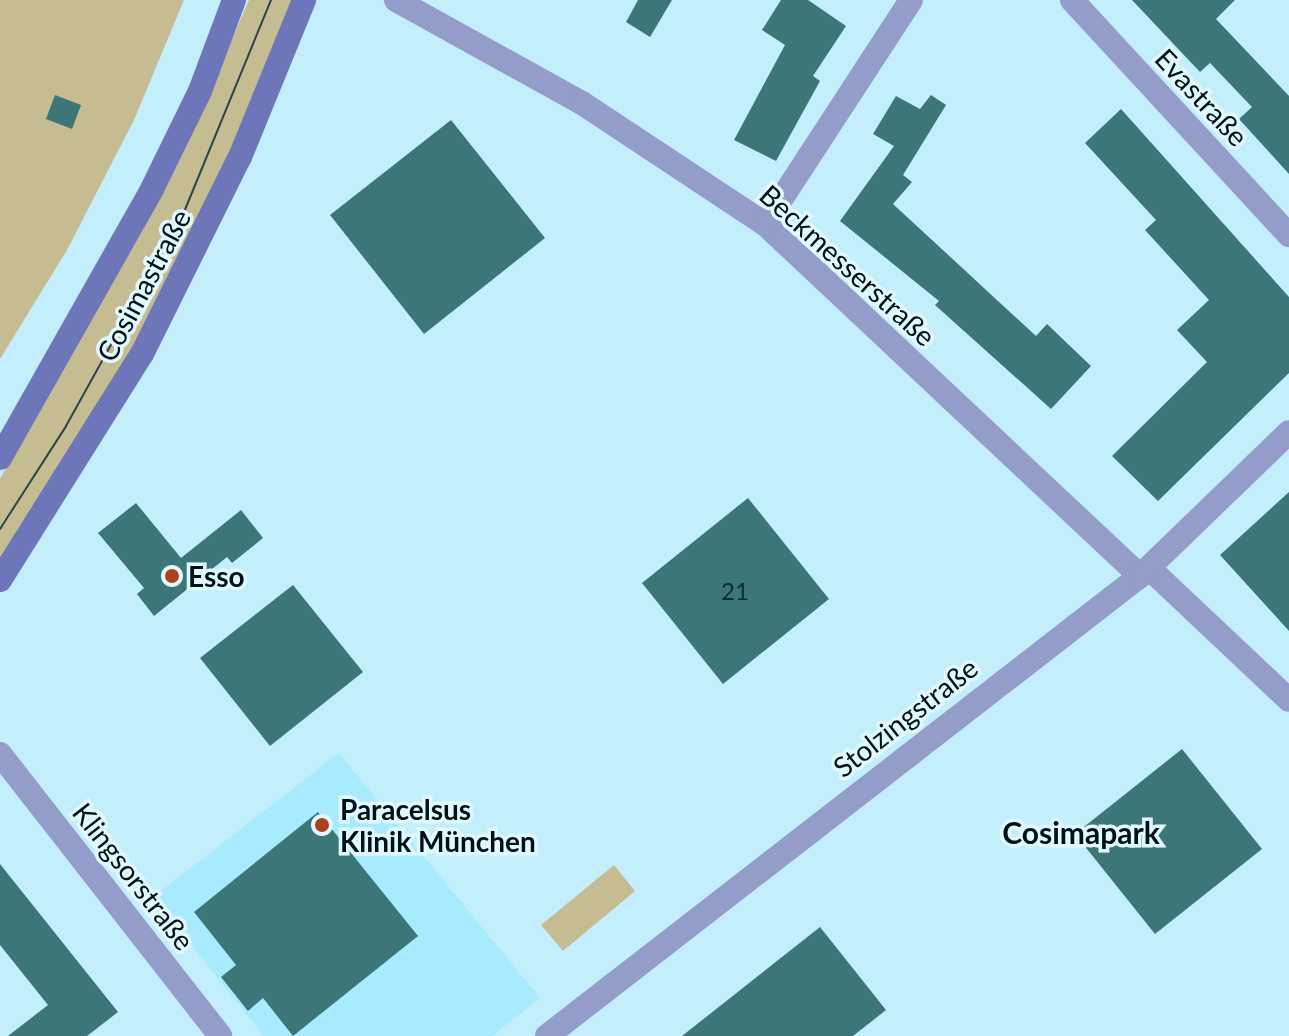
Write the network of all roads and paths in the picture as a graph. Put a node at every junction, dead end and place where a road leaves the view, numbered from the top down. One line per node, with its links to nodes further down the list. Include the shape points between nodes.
1 (234, 0): 9 (main road, Cosimastraße, via 200,91 152,189)
2 (304, 0): 11 (main road, Cosimastraße, via 240,157 142,354)
3 (396, 0): 6 (street, Beckmesserstraße, via 582,103)
4 (911, 0): 6 (street)
5 (1072, 0): 7 (street, Evastraße)
6 (765, 224): 10 (street, Beckmesserstraße)
7 (1289, 235)
8 (1289, 432): 10 (street, Stolzingstraße)
9 (0, 458)
10 (1144, 572): 12 (street, Beckmesserstraße); 15 (street, Stolzingstraße)
11 (0, 580)
12 (1289, 700)
13 (0, 754): 14 (street, Klingsorstraße)
14 (220, 1036)
15 (547, 1036)

